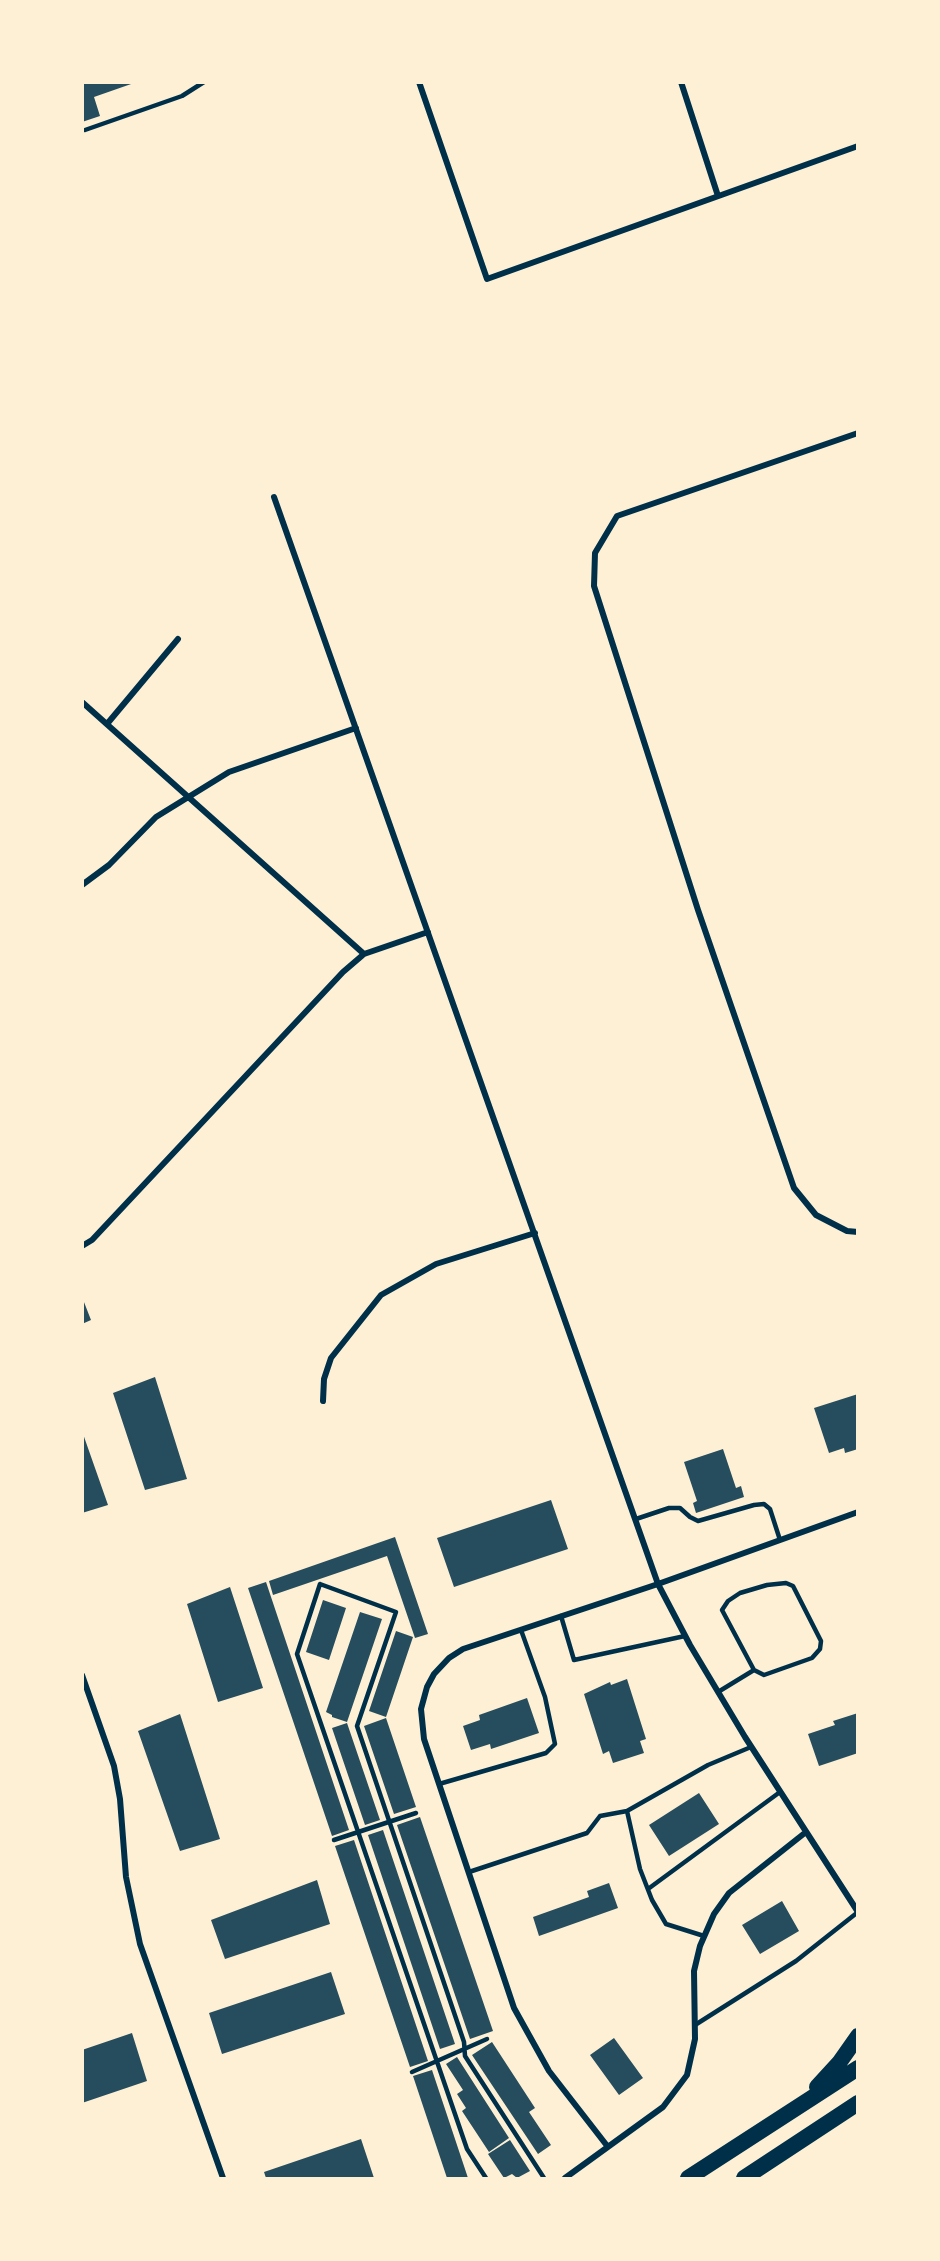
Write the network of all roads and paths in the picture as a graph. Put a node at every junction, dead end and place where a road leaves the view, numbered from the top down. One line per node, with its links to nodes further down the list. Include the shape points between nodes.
1 (204, 82): 4 (lane, via 182,96)
2 (419, 82): 6 (street, via 487,279)
3 (681, 82): 6 (street)
4 (85, 130)
5 (858, 146): 6 (street)
6 (718, 196)
7 (858, 433): 17 (street, via 616,516 595,552 594,586 698,910 794,1188 816,1215 847,1231)
8 (274, 497): 12 (street)
9 (178, 639): 11 (street)
10 (82, 702): 11 (street)
11 (107, 724): 13 (street)
12 (356, 728): 13 (street, via 229,772); 15 (street)
13 (187, 796): 14 (street, via 156,817 109,865); 16 (street)
14 (82, 885)
15 (428, 932): 16 (street); 18 (street)
16 (364, 954): 19 (street, via 92,1240)
17 (858, 1232)
18 (535, 1233): 20 (street, via 436,1264 381,1295 331,1358); 22 (street)
19 (82, 1246)
20 (322, 1401)
21 (858, 1512): 23 (street)
22 (636, 1519): 23 (lane, via 680,1508 698,1521 764,1504 770,1509); 24 (street)
23 (780, 1540): 24 (street)
24 (658, 1584): 25 (street); 27 (street)
25 (561, 1616): 26 (street); 27 (lane, via 574,1660)
26 (521, 1630): 32 (street, via 463,1649 449,1658 427,1687 421,1709 424,1739); 32 (lane, via 545,1697 555,1744 546,1753)
27 (685, 1636): 30 (street)
28 (754, 1670): 28 (lane, via 722,1610 740,1593 767,1585 794,1586 821,1641 820,1649 812,1658 764,1676); 30 (lane)
29 (82, 1675): 56 (street, via 114,1766 126,1877 140,1944)
30 (718, 1692): 31 (street)
31 (752, 1747): 33 (street); 34 (lane, via 708,1765)
32 (439, 1784): 40 (street)
33 (780, 1792): 38 (street); 41 (lane)
34 (627, 1811): 40 (lane, via 600,1816 588,1833); 41 (lane)
35 (416, 1813): 36 (lane)
36 (388, 1822): 37 (lane); 37 (lane, via 357,1726 396,1612 320,1584 297,1653); 47 (lane)
37 (358, 1832): 39 (lane); 48 (lane)
38 (806, 1832): 42 (street); 43 (street, via 729,1893)
39 (334, 1840)
40 (469, 1872): 55 (street, via 514,2008 549,2071)
41 (648, 1889): 43 (lane, via 666,1924)
42 (858, 1912): 44 (lane, via 796,1961)
43 (704, 1936): 44 (street, via 694,1971)
44 (695, 2025): 55 (street, via 687,2075 663,2107)
45 (858, 2036): 52 (highway)
46 (487, 2039): 47 (lane)
47 (464, 2049): 48 (lane); 58 (lane)
48 (436, 2063): 50 (lane); 57 (lane, via 467,2149)
49 (858, 2068): 52 (highway)
50 (412, 2072)
51 (858, 2103): 54 (highway)
52 (799, 2106): 60 (highway)
53 (858, 2112): 54 (highway)
54 (819, 2129): 61 (highway)
55 (608, 2147): 59 (street)
56 (223, 2178)
57 (486, 2178)
58 (544, 2178)
59 (565, 2178)
60 (688, 2178)
61 (744, 2178)

